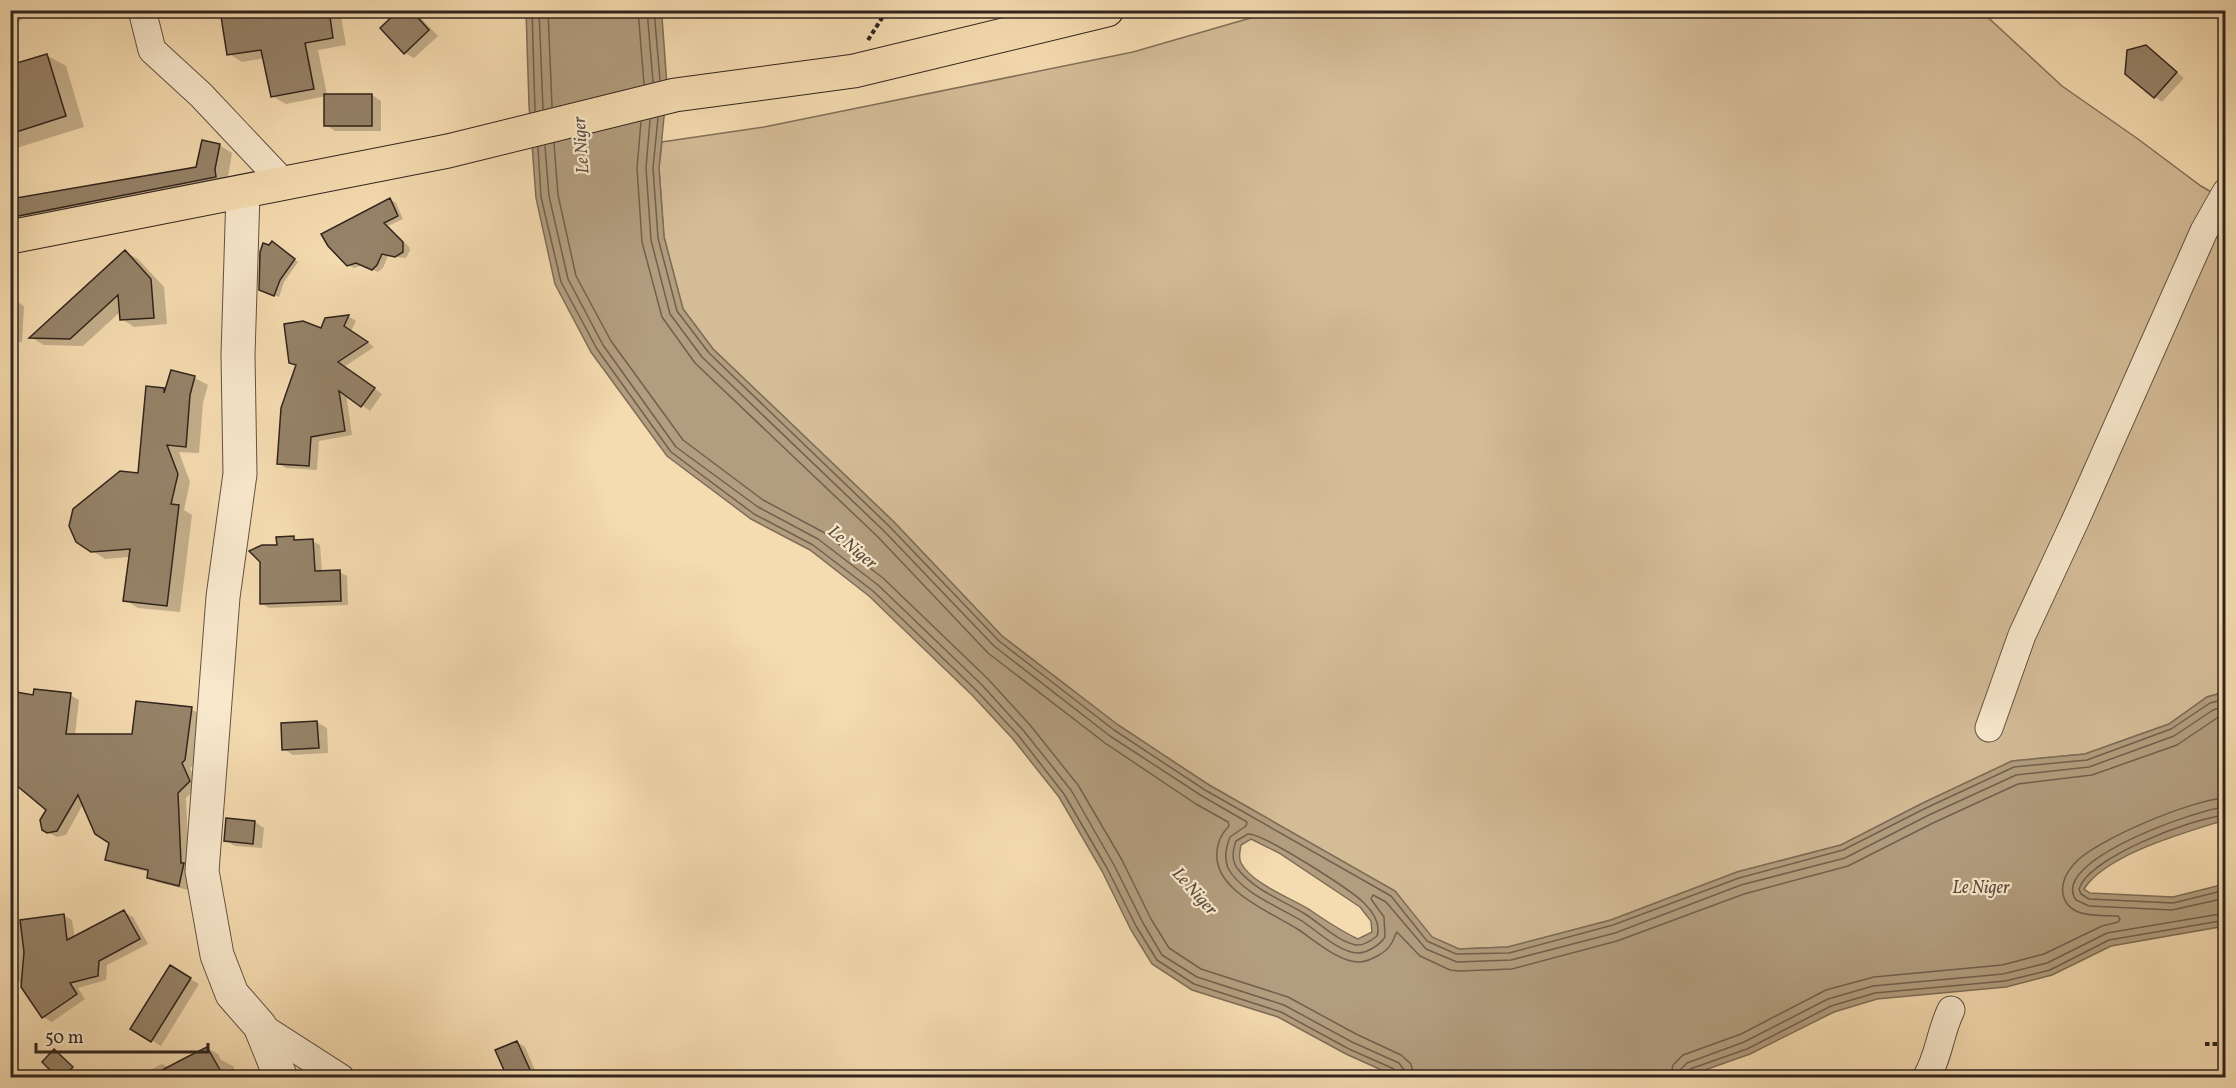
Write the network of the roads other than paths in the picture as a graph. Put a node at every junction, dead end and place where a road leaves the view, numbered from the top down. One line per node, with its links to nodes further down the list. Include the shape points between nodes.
1 (142, 10): 3 (street, via 152,50 201,95)
2 (1107, 10): 3 (highway, via 854,71 675,95 448,151)
3 (285, 184): 5 (highway)
4 (2226, 192): 7 (street, via 2204,231 2022,635)
5 (243, 193): 6 (highway); 9 (street, via 238,355 240,474 223,597 202,871 217,955 232,994)
6 (10, 237)
7 (1989, 728)
8 (1951, 1010): 12 (street, via 1943,1025 1933,1067)
9 (260, 1026): 10 (street); 11 (street)
10 (281, 1077)
11 (341, 1077)
12 (1926, 1077)

